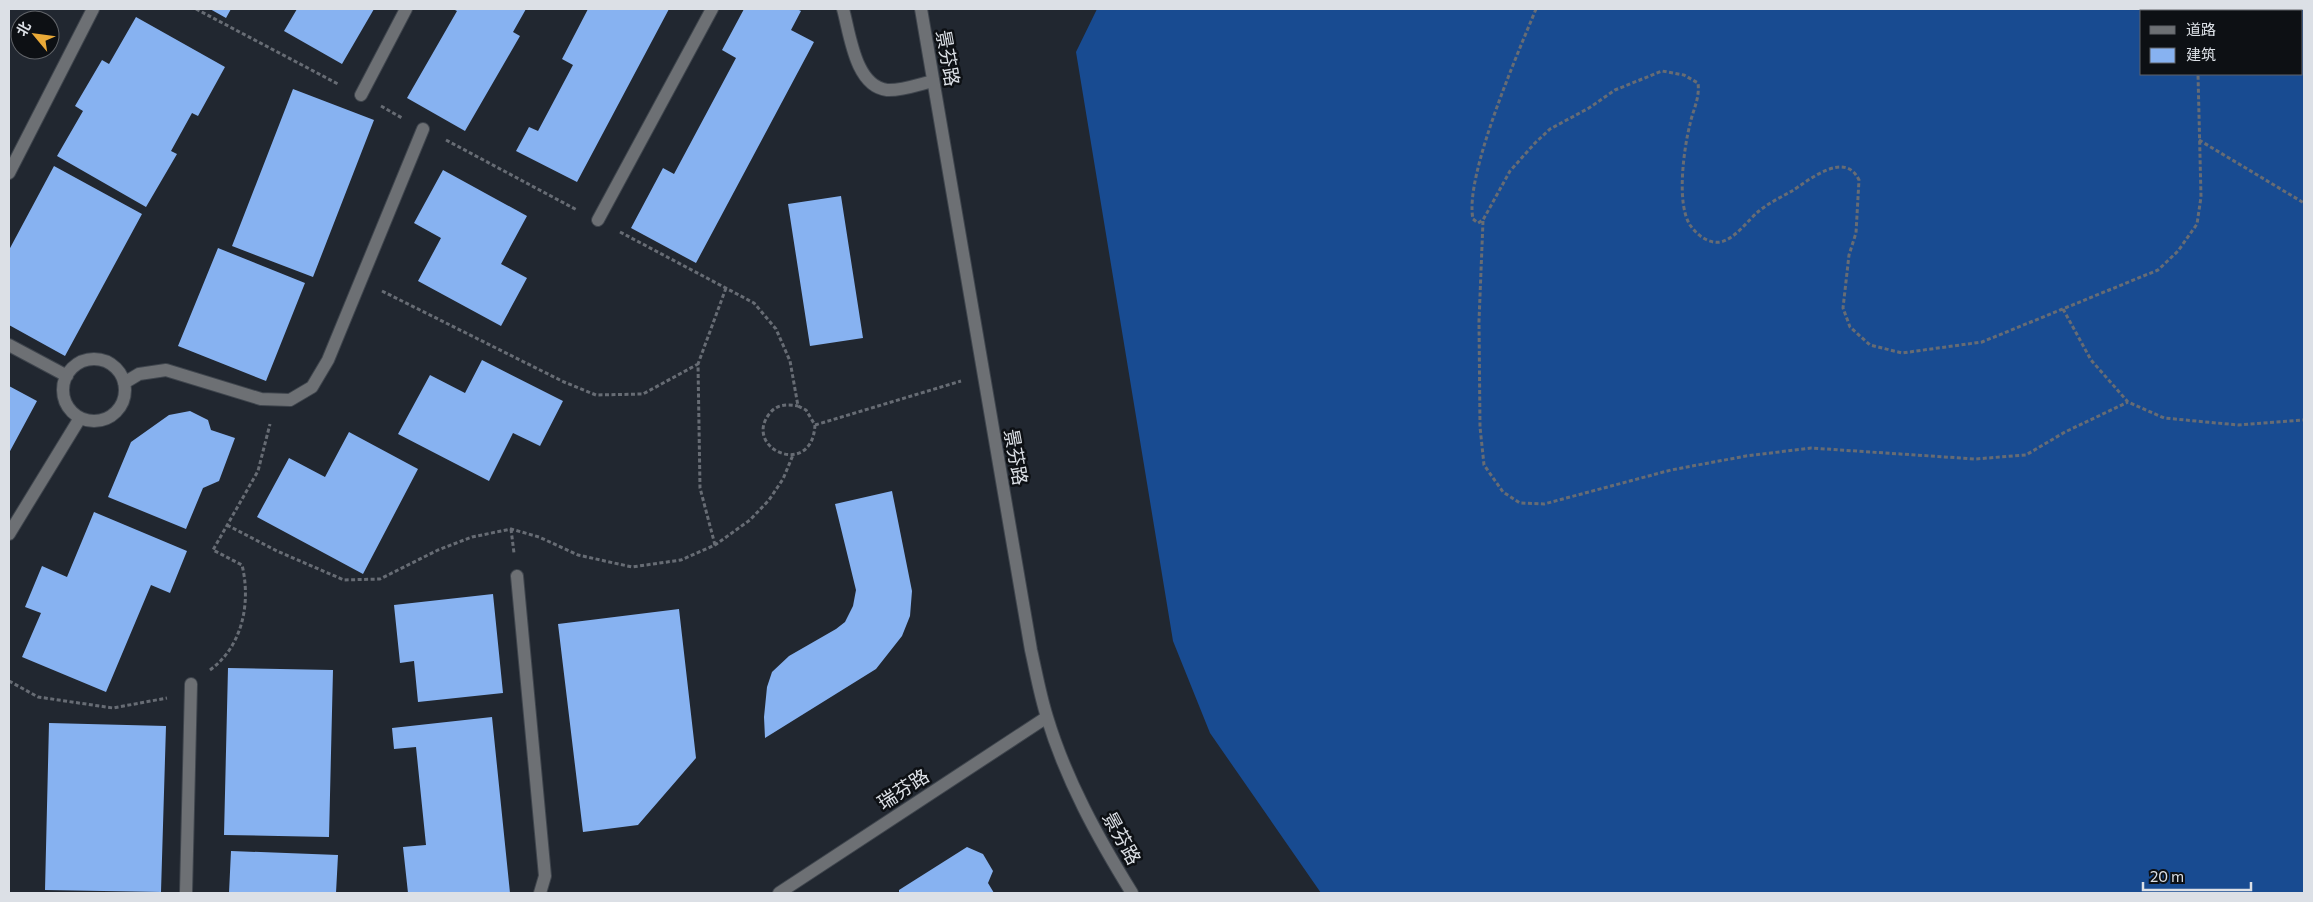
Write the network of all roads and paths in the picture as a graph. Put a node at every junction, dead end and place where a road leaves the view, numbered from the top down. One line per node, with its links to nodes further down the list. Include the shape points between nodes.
1 (93, 9): 13 (street)
2 (196, 9): 10 (path)
3 (406, 9): 10 (street)
4 (712, 9): 15 (street)
5 (843, 9): 9 (street, via 861,69 874,86 888,90)
6 (921, 9): 9 (street, 景芬路)
7 (1536, 9): 16 (path, via 1478,169 1471,208 1478,223)
8 (2198, 75): 12 (path)
9 (933, 81): 22 (street, 景芬路)
10 (361, 95): 11 (path)
11 (423, 129): 15 (path); 17 (street)
12 (2199, 140): 14 (path); 19 (path, via 2202,197 2197,224 2178,251 2158,270)
13 (9, 173)
14 (2304, 204)
15 (598, 220): 18 (path)
16 (1483, 220): 19 (path, via 1510,171 1550,129 1615,90 1662,71 1698,83 1699,93 1689,126 1684,162 1682,206 1690,224 1702,238 1712,242 1723,241 1760,211 1828,169 1850,168 1855,173 1859,180 1856,233 1843,308 1850,327 1870,345 1902,353 1982,342); 26 (path, via 1479,321 1480,427 1484,465 1503,492 1520,503 1544,504 1671,470 1811,448 1975,459 2026,454)
17 (362, 280): 21 (path, via 596,395 643,394); 25 (street, via 328,360 312,387 290,400)
18 (726, 288): 21 (path); 27 (path, via 754,303 776,329 790,361)
19 (2064, 309): 26 (path, via 2091,360)
20 (9, 345): 23 (street)
21 (698, 364): 34 (path, via 700,488)
22 (983, 374): 30 (path); 38 (street, 景芬路, via 1022,603)
23 (67, 376): 24 (street, via 73,367 93,359 104,360 120,373); 28 (street, via 64,394 72,412)
24 (124, 383): 25 (street, via 140,374 166,370 261,399); 28 (street, via 122,403 109,418 89,421)
25 (277, 400): 32 (path, via 258,471)
26 (2128, 402): 29 (path, via 2164,418 2238,425)
27 (798, 406): 30 (path, via 806,410); 31 (path, via 790,404 773,409 764,424 765,440 770,447 784,455)
28 (80, 418): 33 (street)
29 (2304, 420)
30 (815, 425): 31 (path, via 812,441 800,453)
31 (793, 455): 34 (path, via 784,479 769,500 750,520)
32 (227, 525): 34 (path, via 344,580 380,579 463,541 511,529 539,537 578,555 632,566 681,560); 37 (path, via 213,550 242,565 247,586 244,614 236,638 218,664)
33 (9, 534)
34 (715, 544)
35 (517, 576): 40 (street, via 545,876)
36 (9, 681): 37 (path, via 38,697 113,708 162,700)
37 (191, 684): 39 (street)
38 (1047, 717): 41 (street, 瑞芬路); 42 (street, 景芬路, via 1072,784 1103,846)
39 (186, 893)
40 (540, 893)
41 (779, 893)
42 (1132, 893)

